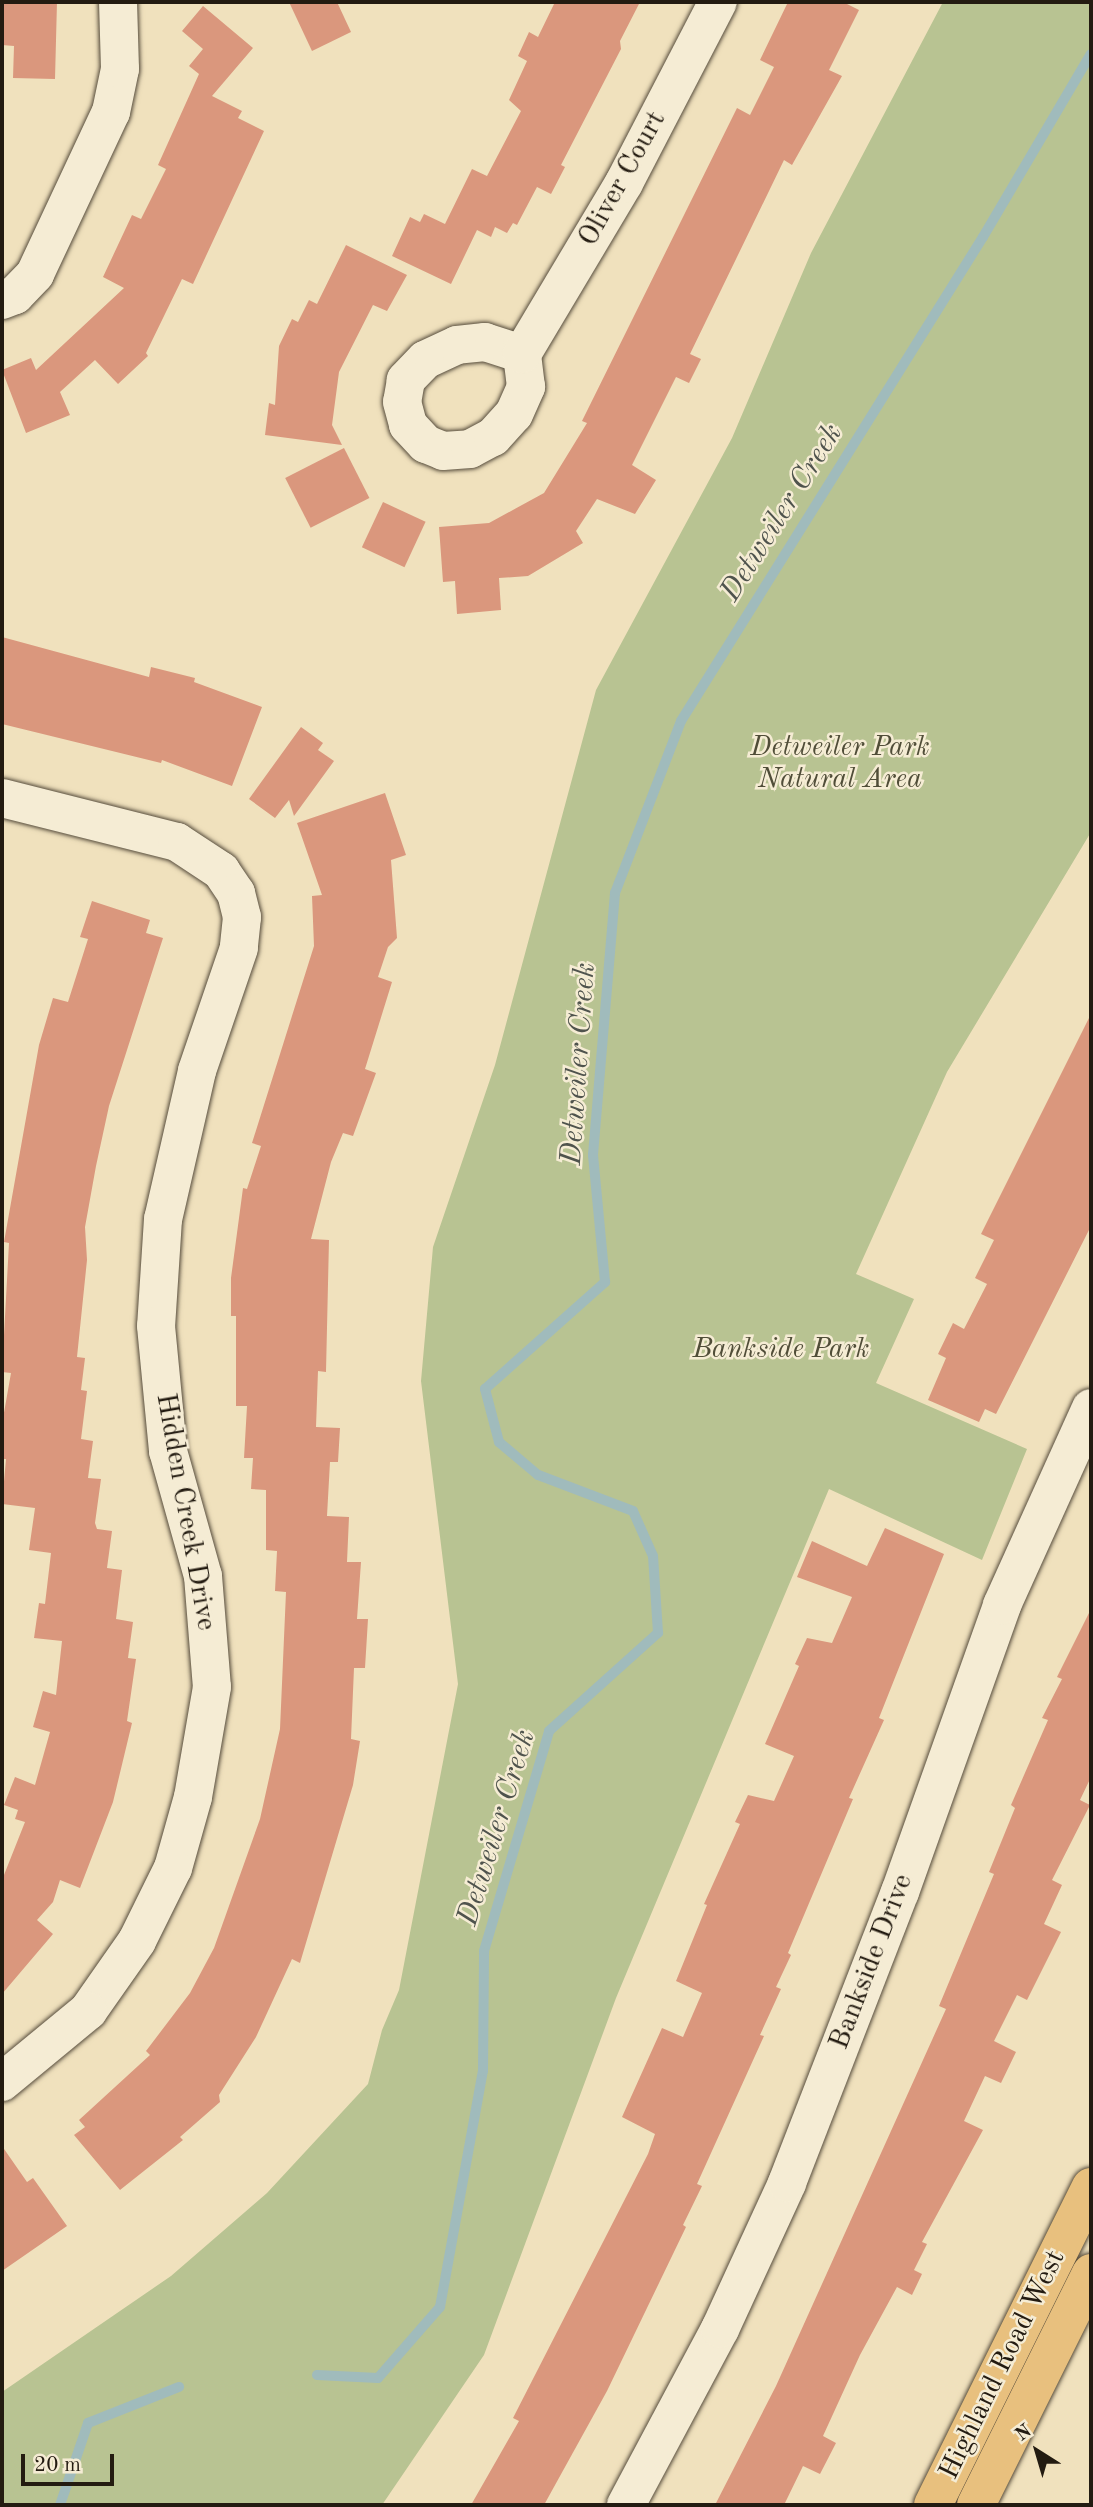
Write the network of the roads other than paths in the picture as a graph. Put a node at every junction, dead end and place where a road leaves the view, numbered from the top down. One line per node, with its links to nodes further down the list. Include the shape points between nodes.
1 (118, 2): 3 (street, via 120,69 111,112 35,274 15,295)
2 (718, 2): 4 (street, Oliver Court, via 624,183)
3 (2, 300)
4 (522, 354)
5 (2, 797): 7 (street, Hidden Creek Drive, via 189,848 221,871 236,893 242,917 239,948 197,1070 163,1219 156,1326 168,1451 203,1576 212,1688 193,1797 173,1868 137,1941 88,2011)
6 (1091, 1408): 10 (street, Bankside Drive, via 1002,1605 900,1892 787,2183 720,2329)
7 (2, 2082)
8 (1091, 2187): 11 (main road, Highland Road West)
9 (1091, 2273): 12 (main road, Highland Road West)
10 (626, 2505)
11 (933, 2505)
12 (976, 2505)

